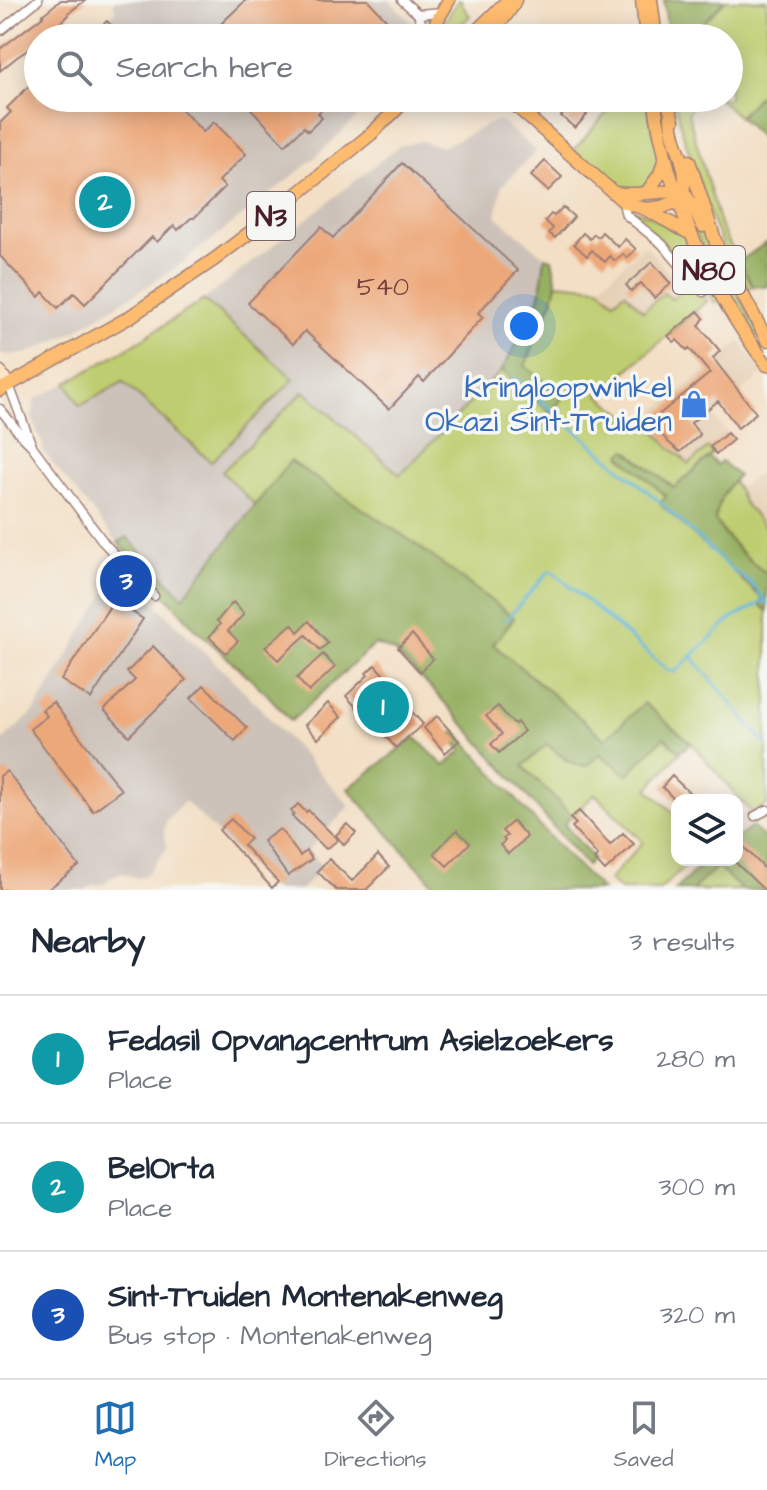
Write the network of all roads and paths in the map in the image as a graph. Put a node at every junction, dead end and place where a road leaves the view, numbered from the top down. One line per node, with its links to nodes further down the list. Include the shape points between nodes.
1 (37, 0): 15 (street)
2 (402, 0): 8 (street)
3 (508, 0): 11 (main road)
4 (515, 0): 12 (main road)
5 (642, 0): 13 (main road)
6 (651, 0): 14 (main road)
7 (446, 6): 8 (street); 10 (main road)
8 (418, 14): 9 (street)
9 (422, 24)
10 (435, 24)
11 (483, 24)
12 (497, 24)
13 (645, 24)
14 (654, 24)
15 (0, 31)
16 (386, 112): 23 (main road)
17 (394, 112): 23 (main road, N3)
18 (402, 112): 23 (main road)
19 (523, 112): 27 (main road)
20 (656, 112): 24 (main road, N80)
21 (670, 112): 22 (main road, N80)
22 (671, 116): 26 (main road, via 684,164); 30 (main road, N80)
23 (371, 134): 35 (main road, N3, via 168,293)
24 (666, 154): 25 (main road); 26 (main road, N80)
25 (647, 192): 26 (main road); 27 (main road)
26 (680, 195): 28 (main road, via 662,207); 29 (main road, N80); 30 (main road)
27 (622, 197): 28 (main road); 31 (street, via 626,215 662,244)
28 (645, 209): 29 (main road)
29 (691, 234): 33 (main road, N80, via 727,306)
30 (718, 249): 32 (main road, N80)
31 (703, 292)
32 (767, 340)
33 (767, 365)
34 (0, 371): 35 (street)
35 (4, 387): 37 (street)
36 (0, 409): 37 (street)
37 (32, 446): 38 (street, via 105,544)
38 (154, 596)
39 (767, 810): 40 (street)
40 (755, 816)

